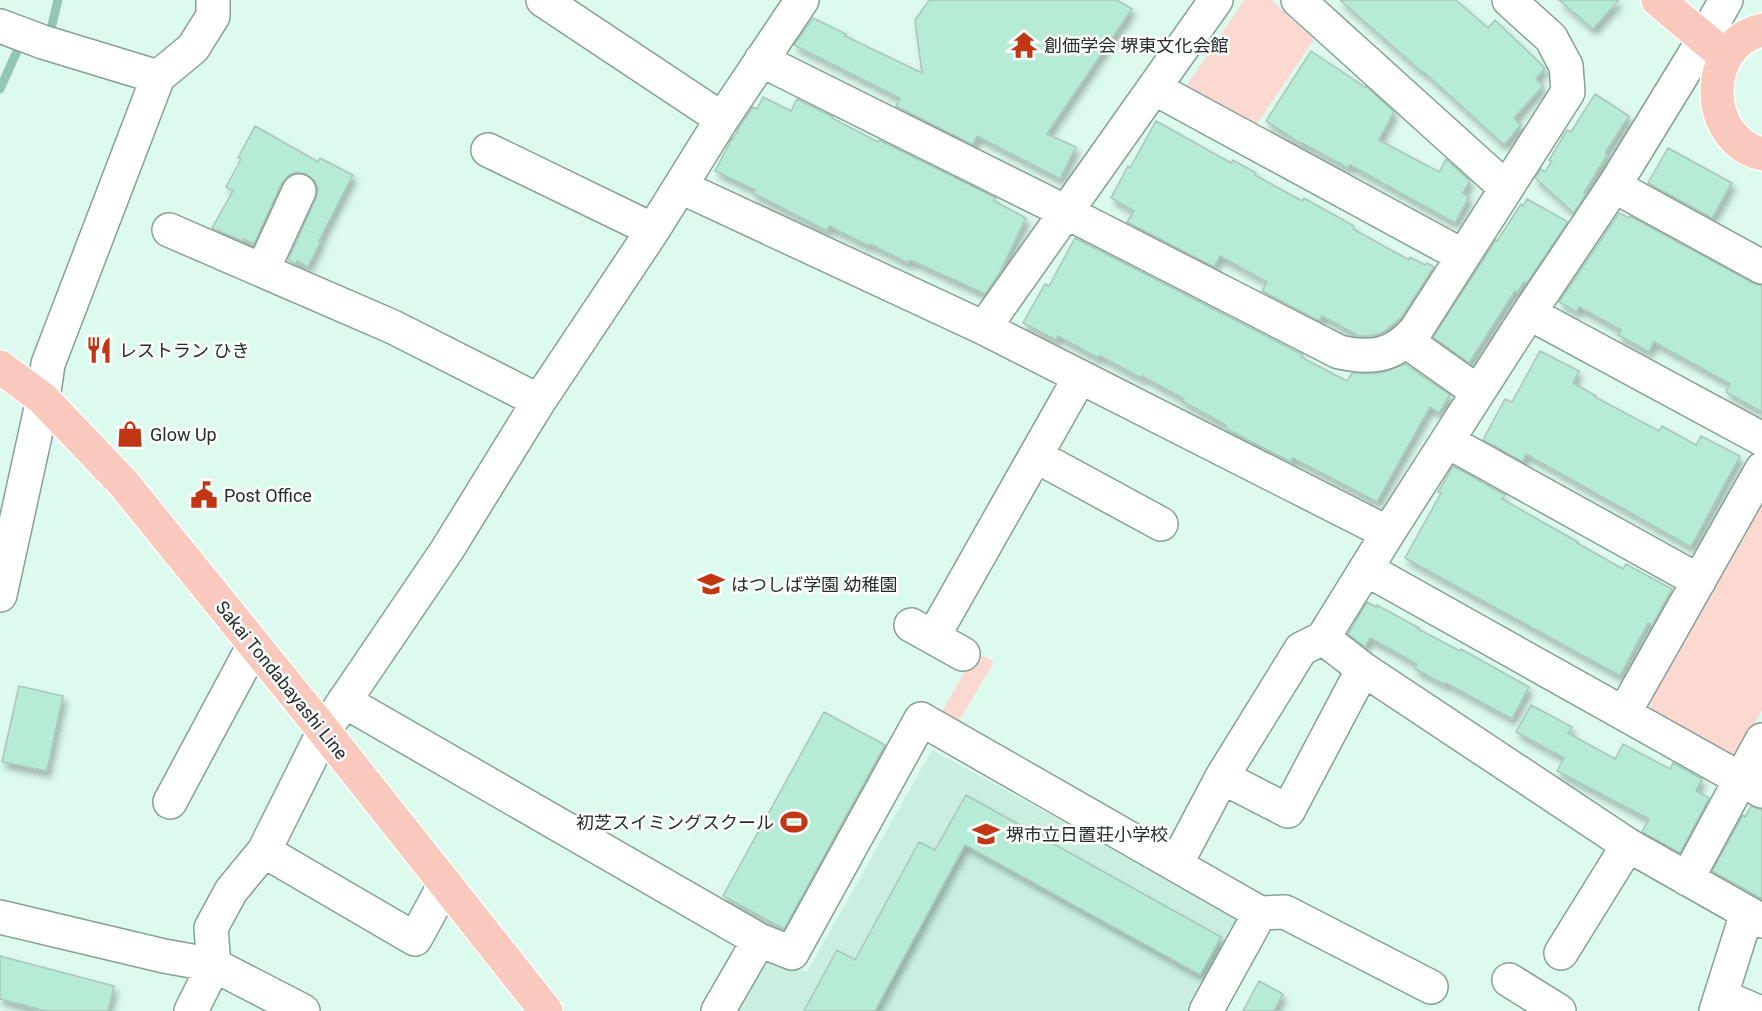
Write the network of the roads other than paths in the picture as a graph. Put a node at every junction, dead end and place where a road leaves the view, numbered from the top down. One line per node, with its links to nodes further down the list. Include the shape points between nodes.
1 (213, 0): 13 (street, via 213,16 193,48)
2 (543, 0): 15 (street)
3 (802, 0): 12 (street)
4 (1216, 0): 14 (street)
5 (1298, 0): 20 (street)
6 (1509, 0): 20 (street, via 1551,38 1566,66 1568,92)
7 (1658, 0): 11 (main road)
8 (1726, 0): 11 (street)
9 (0, 26): 13 (street)
10 (1762, 30): 11 (main road, via 1740,42)
11 (1715, 48): 17 (main road, via 1716,100 1723,122 1737,140); 18 (street)
12 (761, 60): 15 (street); 22 (street)
13 (158, 77): 34 (street, via 48,364)
14 (1154, 88): 22 (street); 25 (street)
15 (723, 119): 19 (street)
16 (488, 150): 24 (street)
17 (1762, 154)
18 (1614, 186): 26 (street); 28 (street)
19 (681, 187): 24 (street); 29 (street)
20 (1506, 188): 25 (street)
21 (299, 191): 27 (street)
22 (1066, 212): 29 (street); 30 (street, via 1339,351 1373,356)
23 (169, 230): 27 (street)
24 (653, 230): 35 (street)
25 (1463, 256): 30 (street)
26 (1762, 267)
27 (263, 269): 35 (street, via 393,327)
28 (1529, 313): 33 (street); 36 (street)
29 (984, 328): 32 (street)
30 (1406, 341): 33 (street)
31 (0, 367): 34 (main road, Sakai Tondabayashi Line)
32 (1080, 377): 38 (street); 42 (street)
33 (1478, 392): 37 (street)
34 (43, 399): 40 (street); 47 (main road, Sakai Tondabayashi Line, via 123,484)
35 (539, 401): 50 (street, via 447,550)
36 (1762, 440)
37 (1447, 441): 42 (street); 44 (street)
38 (1036, 456): 41 (street); 48 (street, via 922,631)
39 (1762, 469): 44 (street)
40 (9, 519): 45 (street)
41 (1161, 524)
42 (1388, 533): 43 (street)
43 (1366, 569): 46 (street); 51 (street)
44 (1699, 581): 51 (street)
45 (0, 596)
46 (1323, 638): 49 (street); 54 (street, via 1301,649)
47 (254, 645): 52 (main road, Sakai Tondabayashi Line); 56 (street)
48 (963, 654)
49 (1363, 669): 54 (street, via 1288,812); 57 (street)
50 (344, 701): 52 (street); 65 (street)
51 (1624, 713): 55 (street)
52 (324, 731): 58 (street); 61 (main road, Sakai Tondabayashi Line)
53 (1762, 740): 55 (street)
54 (1222, 777): 59 (street)
55 (1751, 785): 60 (street)
56 (170, 802)
57 (1628, 845): 60 (street); 66 (street)
58 (264, 851): 61 (street, via 415,939); 67 (street, via 231,891 211,928)
59 (1176, 864): 62 (street); 65 (street, via 921,719 792,952)
60 (1687, 879): 64 (street)
61 (445, 884): 73 (main road, Sakai Tondabayashi Line)
62 (1260, 913): 69 (street, via 1285,912); 75 (street)
63 (0, 917): 67 (street)
64 (1754, 917): 70 (street)
65 (759, 940): 74 (street)
66 (1561, 953)
67 (214, 965): 71 (street); 72 (street)
68 (1509, 980): 76 (street)
69 (1431, 987)
70 (1719, 1004): 77 (street)
71 (191, 1011)
72 (303, 1011)
73 (546, 1011)
74 (718, 1011)
75 (1206, 1011)
76 (1559, 1011)
77 (1756, 1011)

